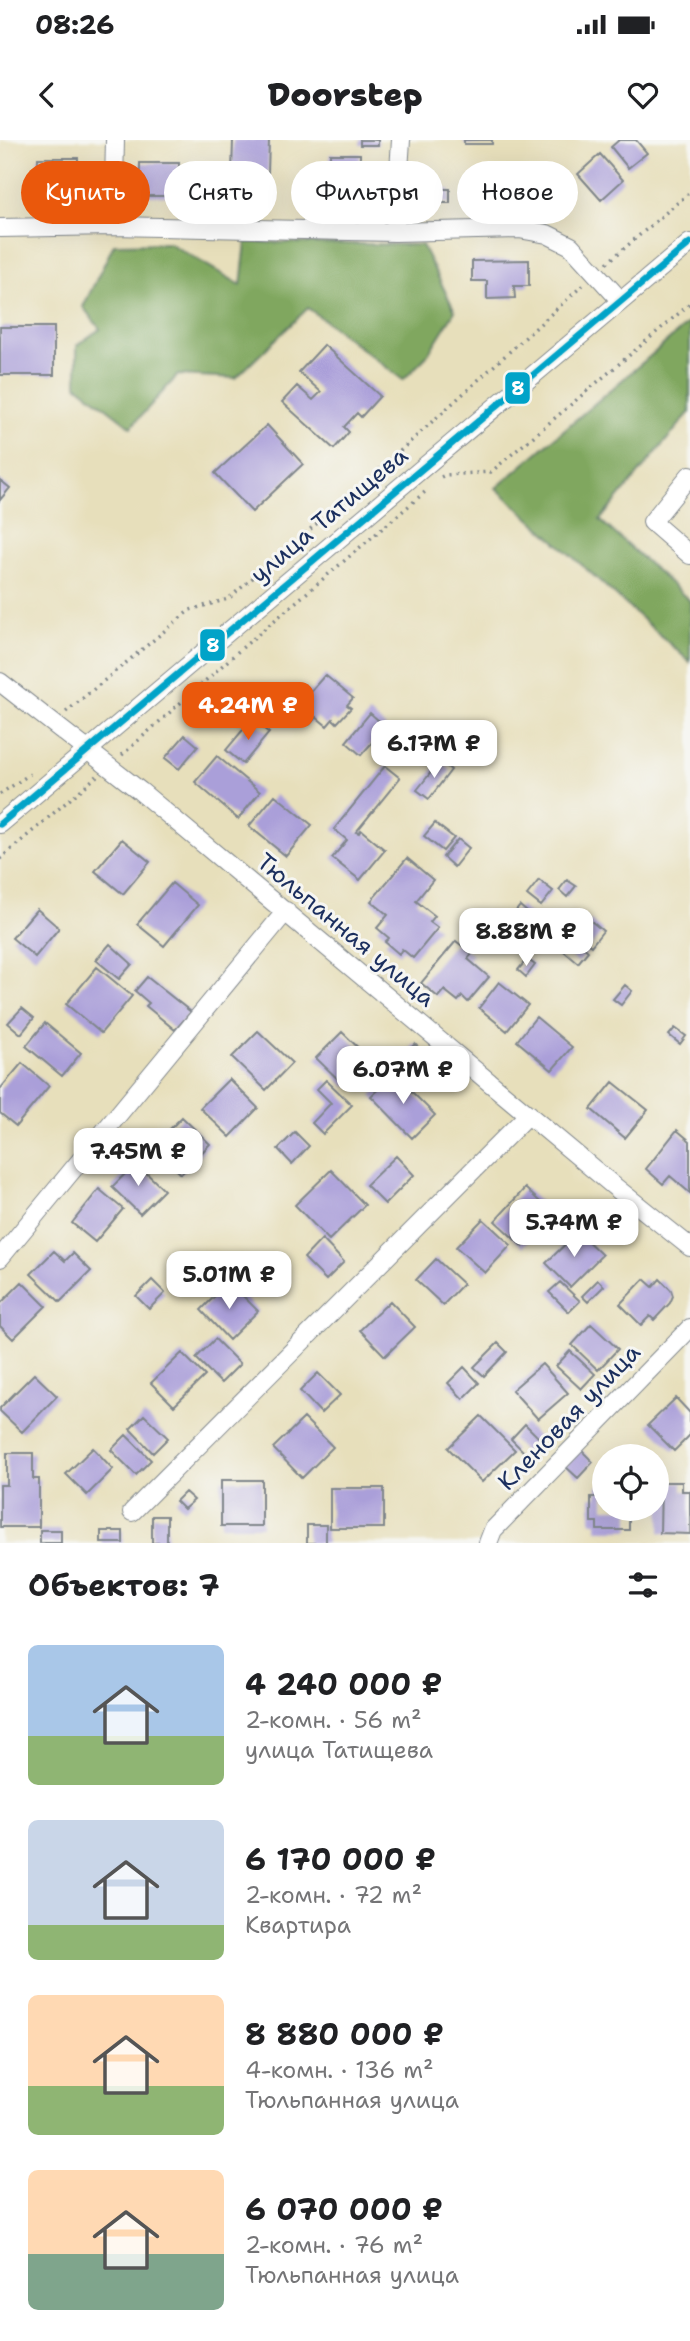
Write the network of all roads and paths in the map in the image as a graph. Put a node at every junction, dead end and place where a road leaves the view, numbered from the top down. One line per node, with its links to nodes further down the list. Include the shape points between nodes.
1 (115, 140): 4 (street)
2 (401, 140): 6 (street)
3 (690, 192): 8 (path)
4 (113, 226): 5 (street); 6 (street)
5 (0, 228)
6 (395, 232): 8 (street, via 519,229 547,234 571,246)
7 (690, 243): 9 (street, улица Татищева)
8 (596, 273): 9 (street); 16 (path, via 368,480 228,599 190,610)
9 (621, 301): 17 (street, улица Татищева)
10 (690, 304): 12 (path, via 491,472 445,475)
11 (690, 475): 14 (street, via 652,522)
12 (435, 483)
13 (424, 492): 18 (path)
14 (690, 555)
15 (0, 682): 16 (street, Тюльпанная улица)
16 (52, 724): 17 (street, Тюльпанная улица)
17 (87, 751): 18 (street, Тюльпанная улица); 21 (street, улица Татищева)
18 (109, 766): 22 (path); 23 (street, Тюльпанная улица)
19 (37, 769): 20 (path)
20 (0, 794)
21 (0, 824)
22 (0, 859)
23 (286, 911): 24 (street, Тюльпанная улица); 26 (street)
24 (528, 1114): 25 (street, Тюльпанная улица); 28 (street)
25 (688, 1243)
26 (0, 1258)
27 (690, 1328): 29 (street, Кленовая улица, via 493,1530)
28 (132, 1512)
29 (488, 1543)

